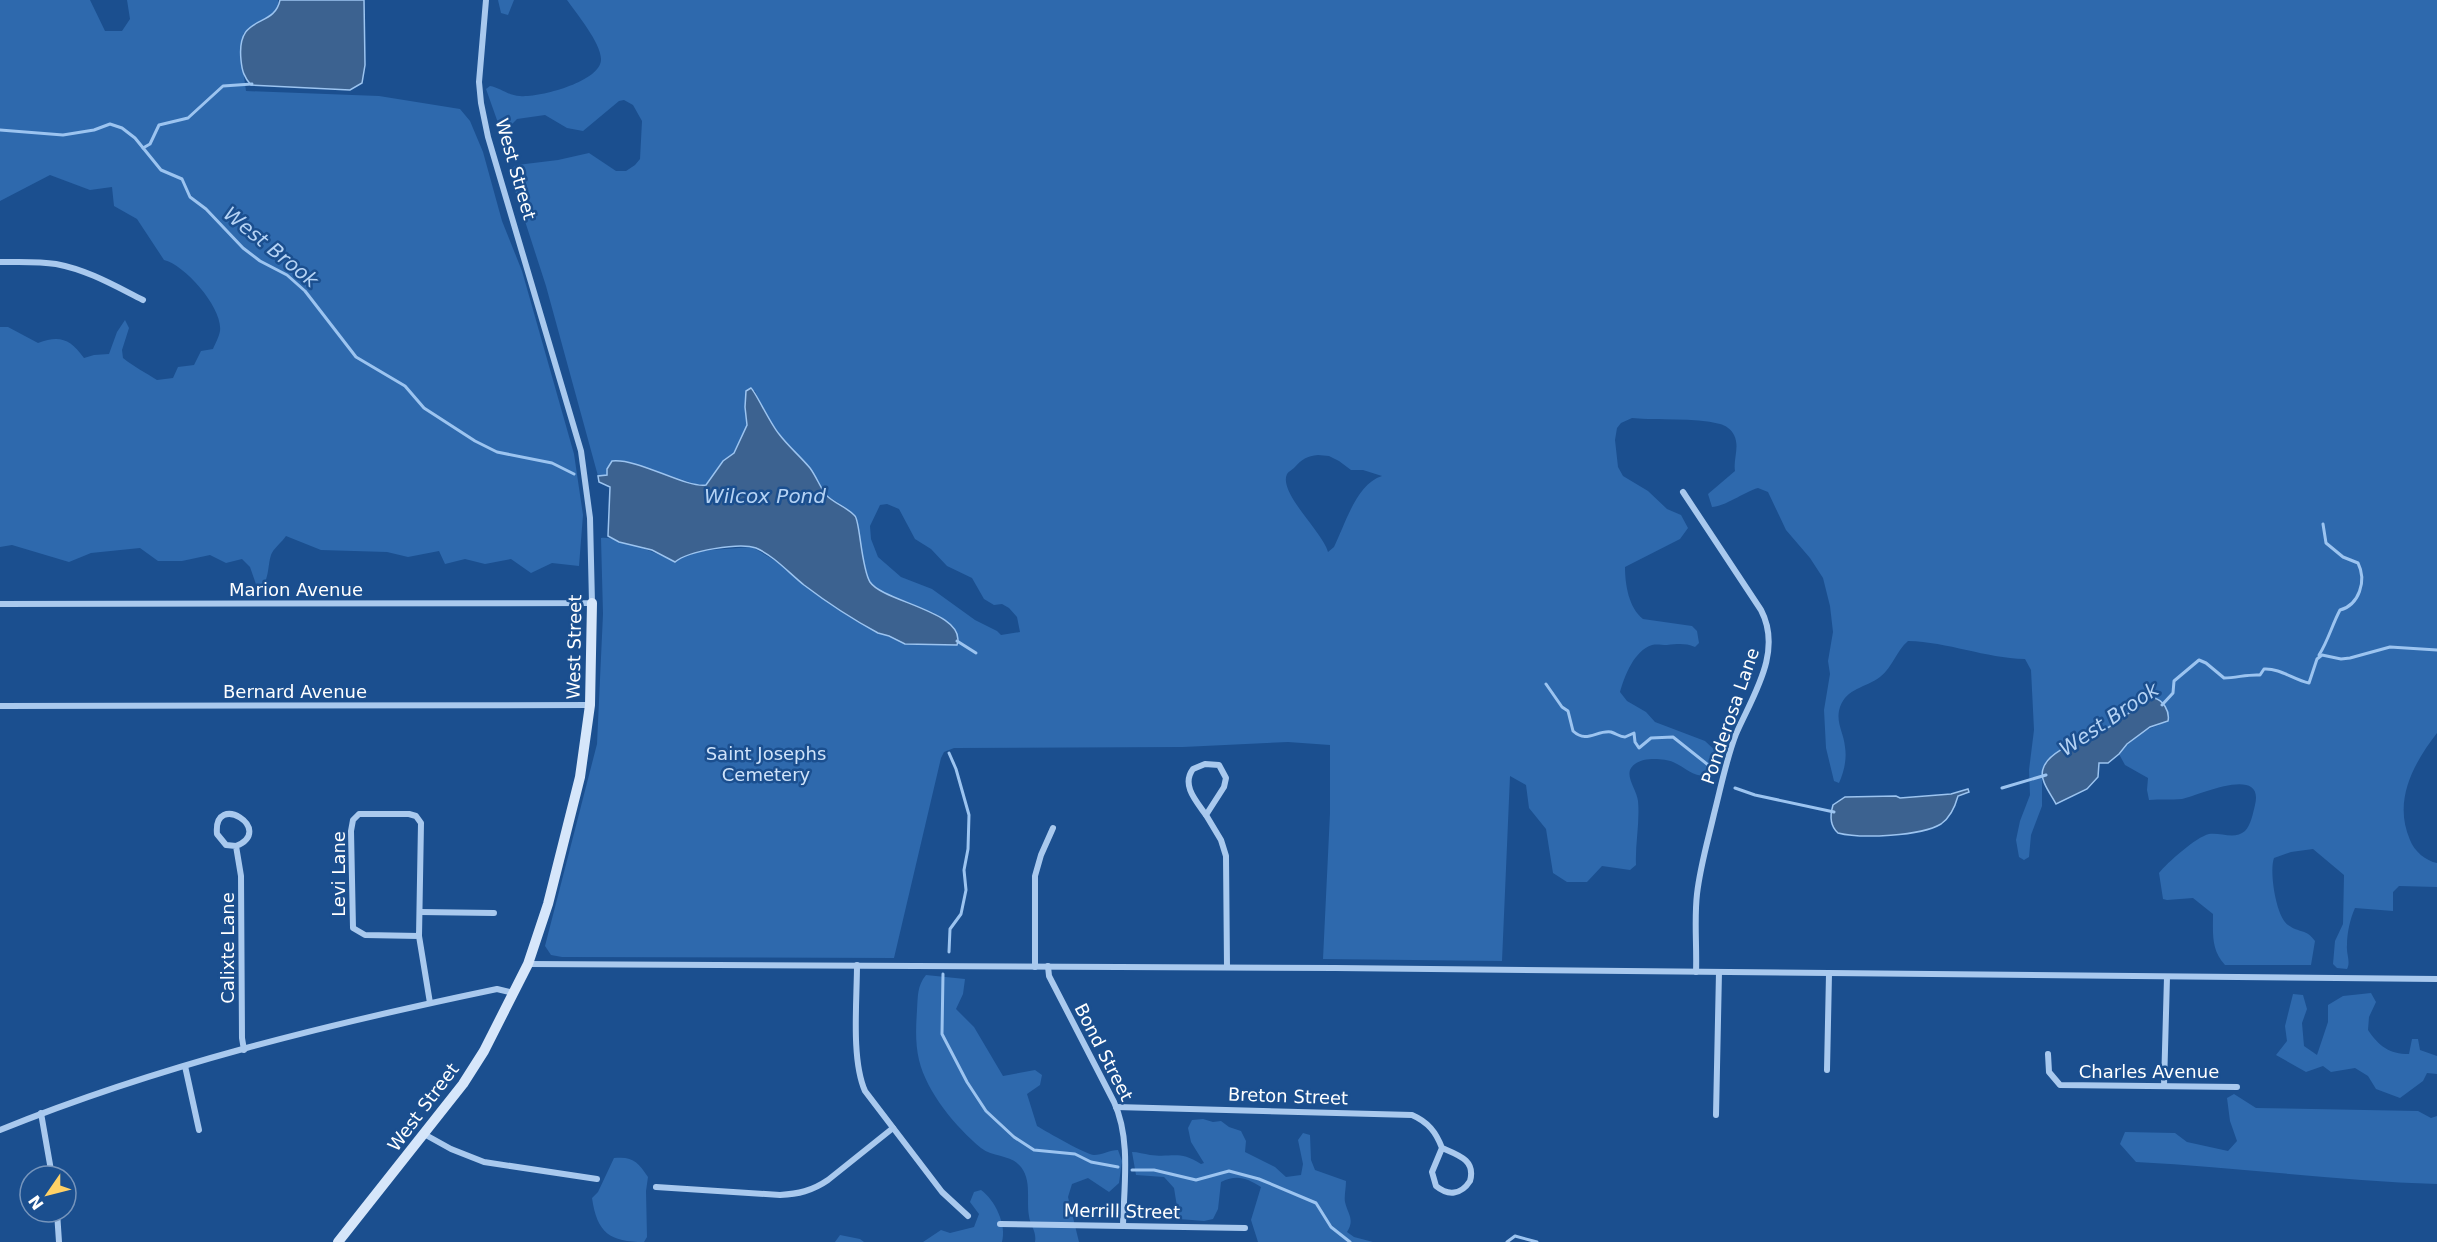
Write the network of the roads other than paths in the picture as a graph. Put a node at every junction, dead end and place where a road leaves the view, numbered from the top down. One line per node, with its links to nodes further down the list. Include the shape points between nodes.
1 (486, 0): 5 (street, West Street, via 479,66 481,103 581,451 590,510)
2 (0, 262): 3 (street, via 44,262 70,267)
3 (143, 300)
4 (1683, 492): 20 (street, Ponderosa Lane, via 1761,610 1770,641 1761,677 1731,749 1703,863 1697,897)
5 (592, 603): 6 (street, Marion Avenue); 7 (street, West Street)
6 (0, 604)
7 (590, 705): 8 (street, Bernard Avenue); 15 (street, West Street, via 575,798)
8 (0, 706)
9 (1206, 815): 9 (street, via 1226,781 1219,765 1196,767 1188,778 1193,796); 19 (street, via 1225,852)
10 (1053, 828): 18 (street, via 1035,876)
11 (236, 846): 11 (street, via 222,843 216,829 221,819 231,814 242,817 248,826 248,837); 27 (street, Calixte Lane, via 241,876)
12 (420, 912): 13 (street); 14 (street); 14 (street, Levi Lane, via 423,831 418,818 409,814 358,814 351,831 352,921 356,931 365,935)
13 (494, 913)
14 (420, 936): 26 (street)
15 (528, 964): 16 (street); 25 (street, West Street)
16 (857, 965): 18 (street); 36 (street, via 860,1078 869,1098)
17 (1048, 966): 18 (street); 19 (street); 33 (street, Bond Street, via 1049,976)
18 (1035, 967)
19 (1227, 967): 20 (street)
20 (1695, 972): 21 (street)
21 (1719, 972): 22 (street); 35 (street)
22 (1829, 974): 23 (street); 30 (street)
23 (2167, 977): 24 (street); 31 (street)
24 (2437, 979)
25 (514, 993): 26 (street, via 498,989); 39 (street, West Street, via 463,1084)
26 (430, 1003): 27 (street)
27 (244, 1050): 29 (street)
28 (2048, 1054): 31 (street, Charles Avenue, via 2051,1076 2060,1085)
29 (184, 1066): 34 (street); 38 (street)
30 (1827, 1070)
31 (2164, 1086): 32 (street, Charles Avenue)
32 (2237, 1087)
33 (1116, 1107): 40 (street, Breton Street, via 1412,1115 1433,1130); 47 (street, Bond Street, via 1124,1147)
34 (40, 1113): 37 (street); 41 (street)
35 (1716, 1115)
36 (893, 1128): 43 (street, via 828,1180 800,1193); 44 (street, via 942,1192)
37 (0, 1130)
38 (199, 1130)
39 (424, 1134): 42 (street, via 484,1162); 50 (street, West Street)
40 (1442, 1148): 40 (street, Breton Street, via 1433,1167 1434,1182 1445,1192 1459,1192 1470,1181 1470,1167 1464,1158)
41 (50, 1164)
42 (597, 1179)
43 (656, 1187)
44 (968, 1216)
45 (58, 1224): 49 (street)
46 (1000, 1224): 47 (street, Merrill Street)
47 (1123, 1225): 48 (street, Merrill Street)
48 (1245, 1228)
49 (59, 1242)
50 (338, 1242)

